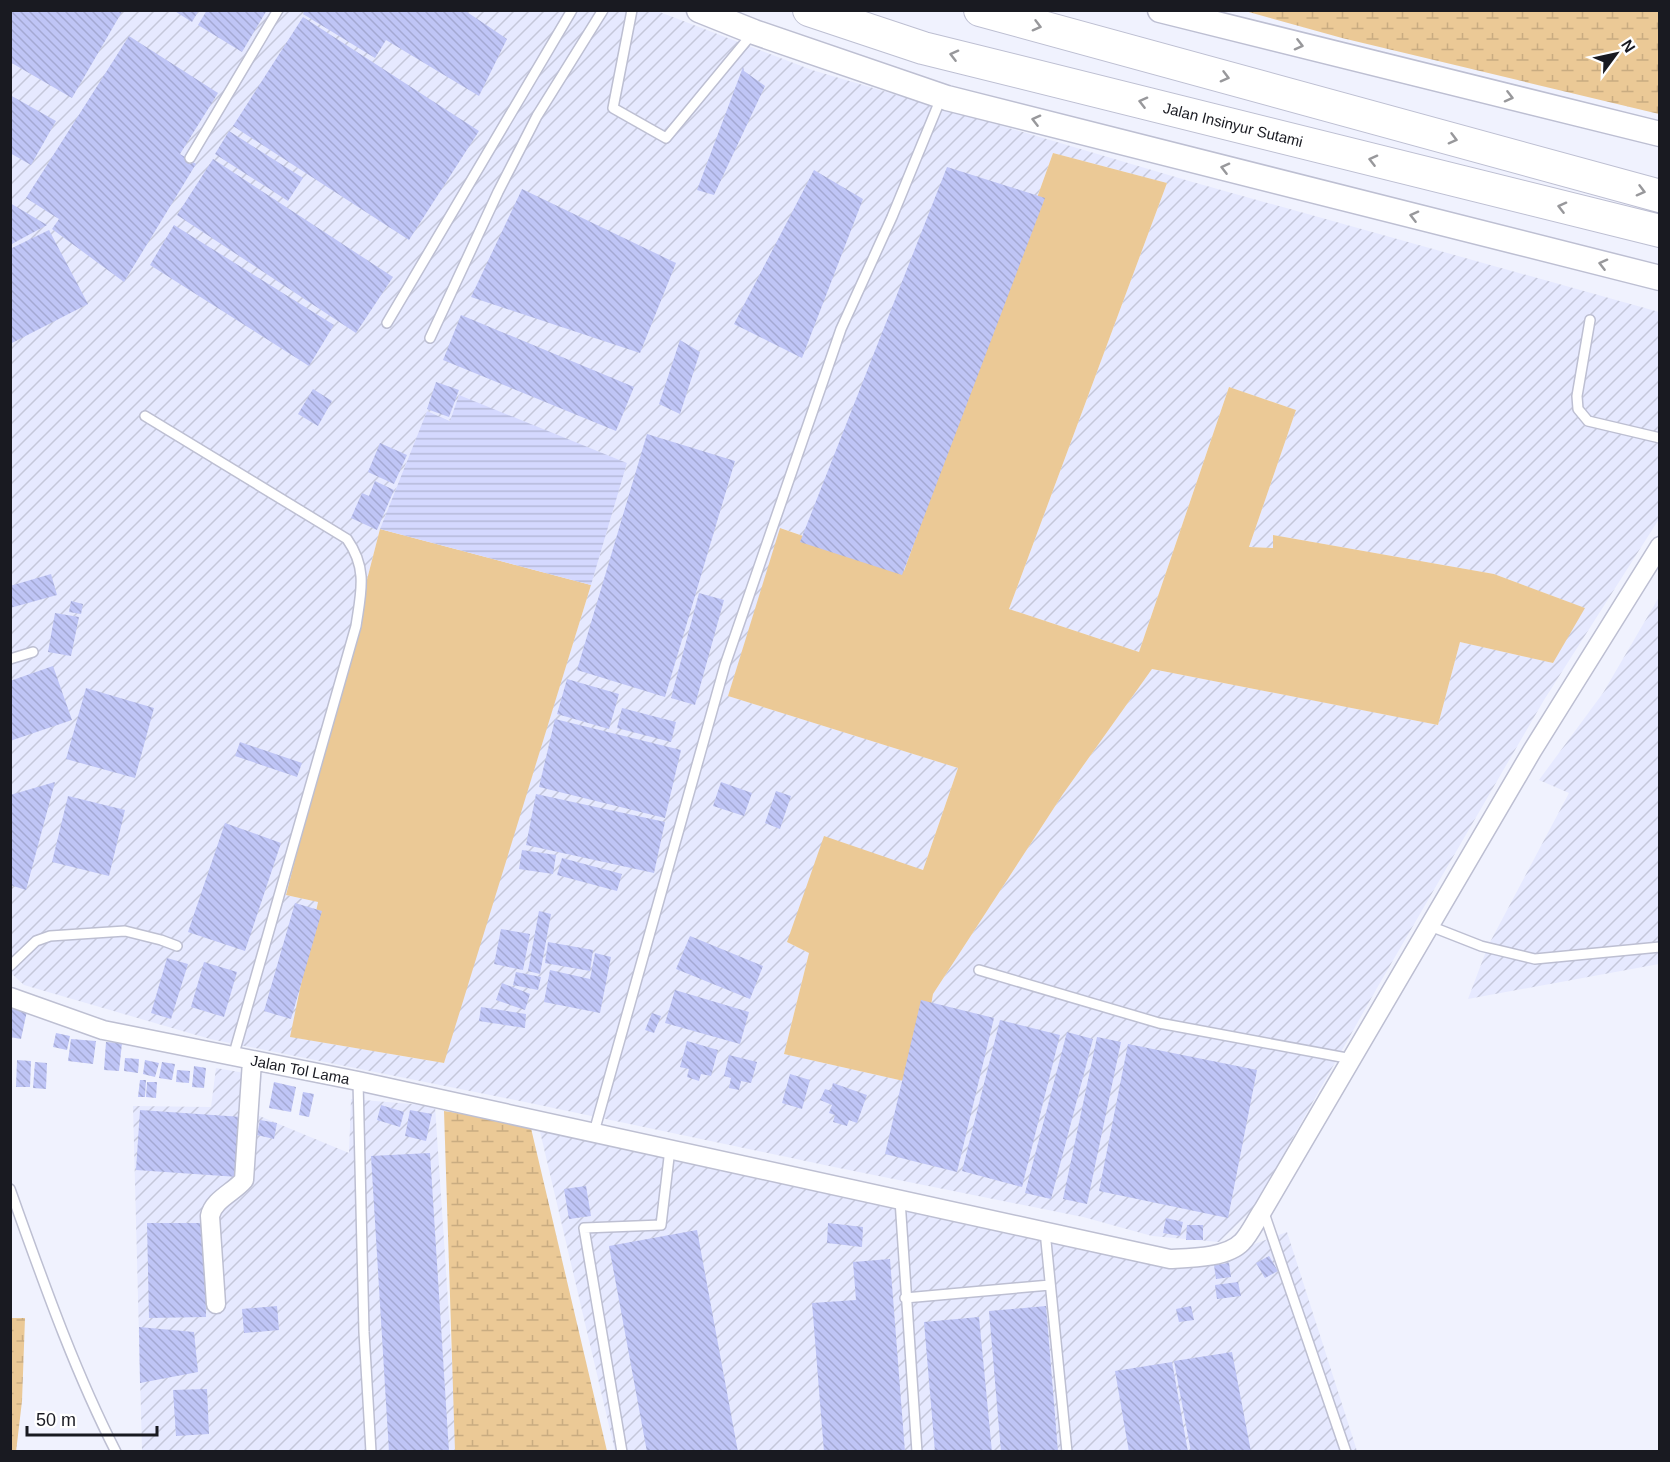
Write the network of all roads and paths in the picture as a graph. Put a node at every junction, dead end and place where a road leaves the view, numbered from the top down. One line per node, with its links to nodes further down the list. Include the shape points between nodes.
1 (278, 10): 12 (lane)
2 (572, 10): 17 (lane)
3 (603, 10): 18 (lane, via 537,116)
4 (632, 10): 9 (lane, via 613,108 666,138)
5 (699, 10): 9 (street)
6 (809, 10): 14 (highway, Jalan Insinyur Sutami, one-way to 6, via 923,48)
7 (980, 10): 13 (highway, one-way to 13)
8 (1161, 10): 11 (street, one-way to 11)
9 (754, 32): 10 (street)
10 (941, 96): 15 (street, one-way to 10); 34 (lane, via 892,217 840,329 724,665)
11 (1659, 134)
12 (190, 158)
13 (1659, 196)
14 (1659, 231)
15 (1659, 278)
16 (1590, 320): 20 (lane, via 1578,409 1588,421)
17 (387, 323)
18 (430, 338)
19 (145, 416): 30 (lane, via 346,539 357,553 363,582 356,626)
20 (1659, 438)
21 (1659, 546): 24 (street, Jalan Tol Lama)
22 (33, 652): 23 (lane)
23 (10, 659)
24 (1430, 926): 26 (lane, via 1481,946 1535,959); 31 (street, Jalan Tol Lama)
25 (177, 946): 27 (lane, via 125,931 50,936 36,941)
26 (1659, 947)
27 (10, 966)
28 (979, 970): 31 (lane, via 1159,1023)
29 (10, 997): 30 (street, Jalan Tol Lama, via 103,1030)
30 (233, 1057): 32 (street, Jalan Tol Lama)
31 (1352, 1059): 38 (street, Jalan Tol Lama)
32 (252, 1061): 33 (street, Jalan Tol Lama); 42 (street, via 244,1180 213,1206 210,1216)
33 (358, 1081): 34 (street, Jalan Tol Lama); 44 (lane, via 363,1332)
34 (594, 1132): 35 (street, Jalan Tol Lama)
35 (670, 1149): 37 (street, Jalan Tol Lama); 45 (lane, via 661,1225 584,1228)
36 (10, 1189): 43 (lane, via 53,1306)
37 (900, 1200): 39 (street, Jalan Tol Lama); 41 (lane)
38 (1263, 1210): 39 (street, Jalan Tol Lama, via 1242,1242 1232,1249 1200,1257 1170,1259); 48 (lane)
39 (1045, 1231): 40 (lane)
40 (1050, 1286): 41 (lane); 47 (lane)
41 (905, 1298): 46 (lane)
42 (216, 1304)
43 (116, 1452)
44 (371, 1452)
45 (622, 1452)
46 (917, 1452)
47 (1067, 1452)
48 (1346, 1452)

